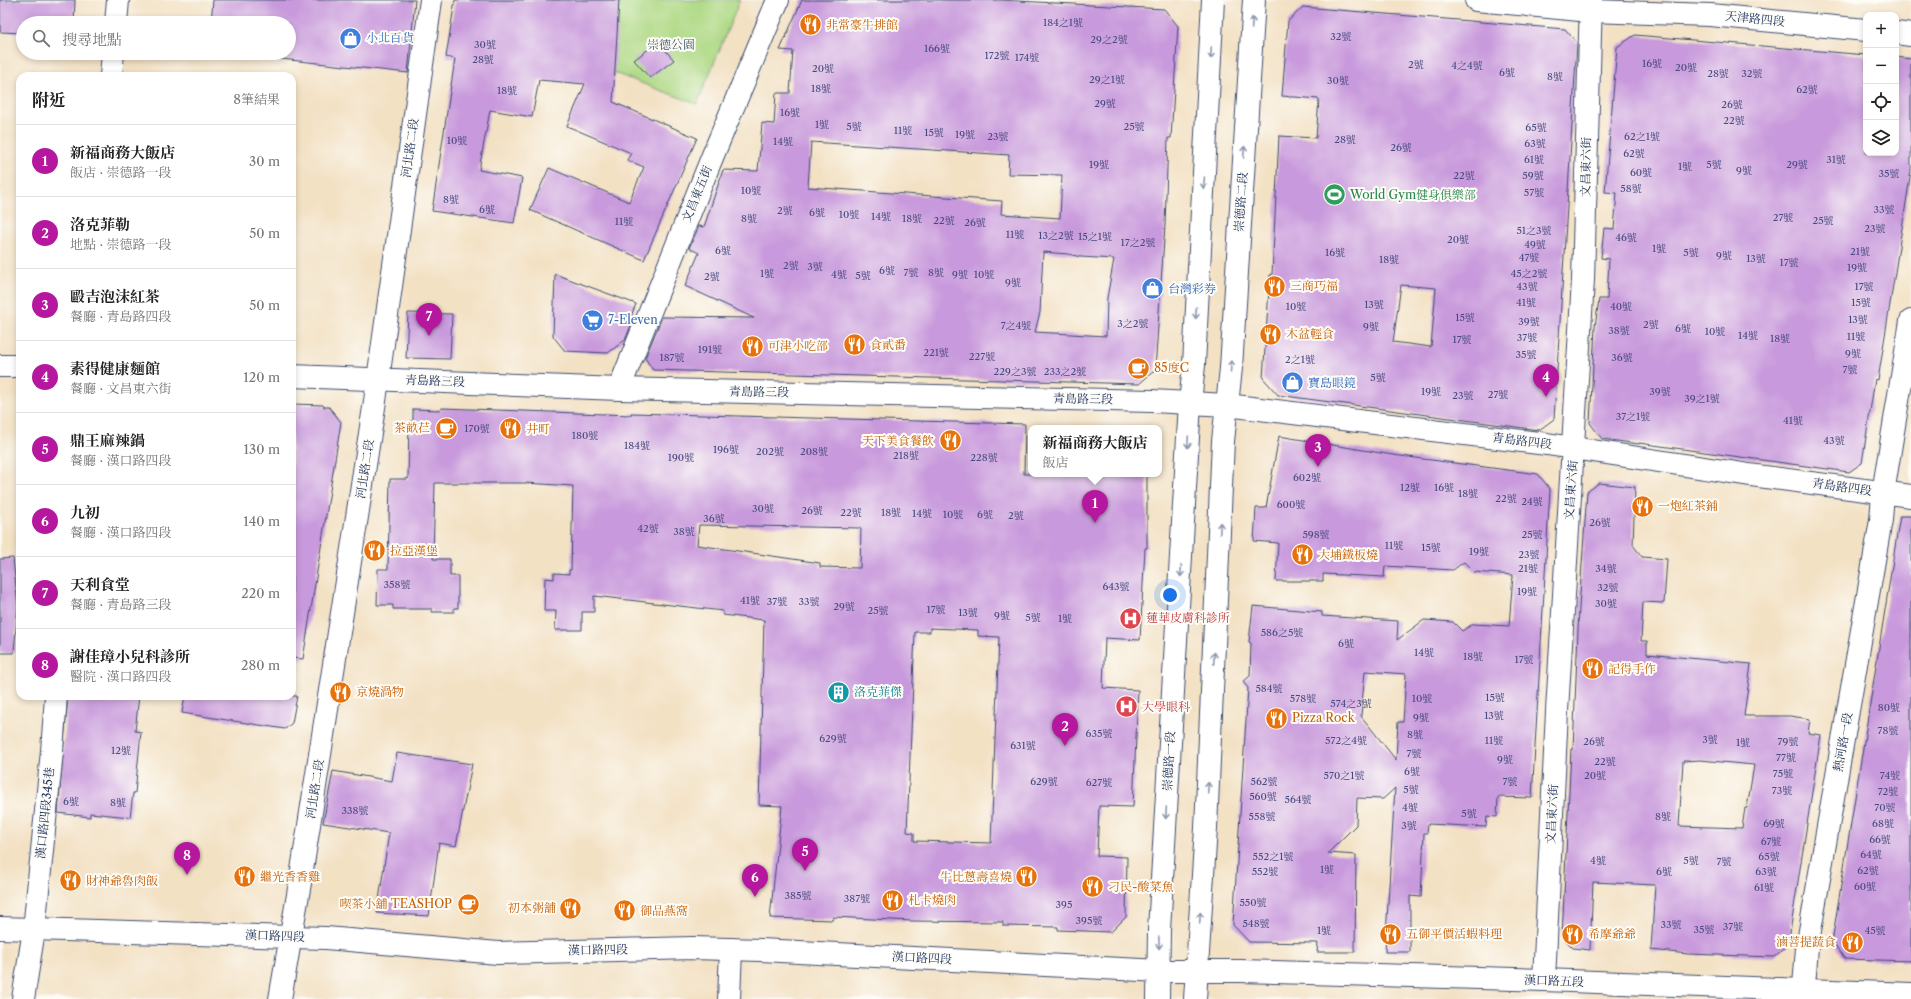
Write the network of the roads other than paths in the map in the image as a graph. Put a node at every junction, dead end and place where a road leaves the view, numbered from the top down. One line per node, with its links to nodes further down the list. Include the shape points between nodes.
1 (118, 0): 8 (street)
2 (431, 0): 18 (street, 河北路二段)
3 (778, 0): 19 (street, 文昌東五街)
4 (1214, 0): 20 (street, one-way to 20)
5 (1254, 0): 21 (street, 崇德路二段, one-way to 5)
6 (1476, 0): 7 (street, 天津路四段)
7 (1591, 5): 9 (street, 天津路四段); 22 (street, 文昌東六街, via 1584,272)
8 (117, 16)
9 (1863, 30)
10 (1899, 33): 11 (street)
11 (1911, 35)
12 (112, 60): 13 (street)
13 (111, 72)
14 (1911, 321): 23 (street, 熱河路一段)
15 (0, 366): 16 (street)
16 (16, 366)
17 (296, 376): 18 (street, 青島路三段)
18 (377, 379): 19 (street, 青島路三段); 28 (street, 河北路二段)
19 (619, 389): 20 (street, 青島路三段)
20 (1190, 403): 21 (street, 青島路三段); 30 (street, 崇德路一段, one-way to 30, via 1159,930)
21 (1227, 405): 22 (street, 青島路四段); 31 (street, one-way to 21, via 1206,828 1223,441)
22 (1574, 448): 23 (street, 青島路四段); 32 (street, 文昌東六街, via 1557,710)
23 (1883, 493): 24 (street, 青島路四段); 34 (street, 熱河路一段, via 1881,520 1807,948)
24 (1911, 496)
25 (56, 700): 27 (street, 漢口路四段345巷)
26 (0, 928): 27 (street, 漢口路四段)
27 (34, 930): 28 (street, 漢口路四段); 35 (street, 漢口路四段345巷)
28 (291, 937): 29 (street, 漢口路四段, via 498,953); 36 (street, 河北路二段)
29 (731, 949): 30 (street, 漢口路四段); 37 (street)
30 (1160, 971): 31 (street, 漢口路四段); 38 (street, 崇德路一段)
31 (1196, 971): 32 (street, 漢口路五段); 39 (street)
32 (1544, 980): 34 (street, 漢口路五段)
33 (1911, 994): 34 (street, 漢口路五段)
34 (1803, 995)
35 (23, 999)
36 (280, 999)
37 (728, 999)
38 (1158, 999)
39 (1195, 999)

